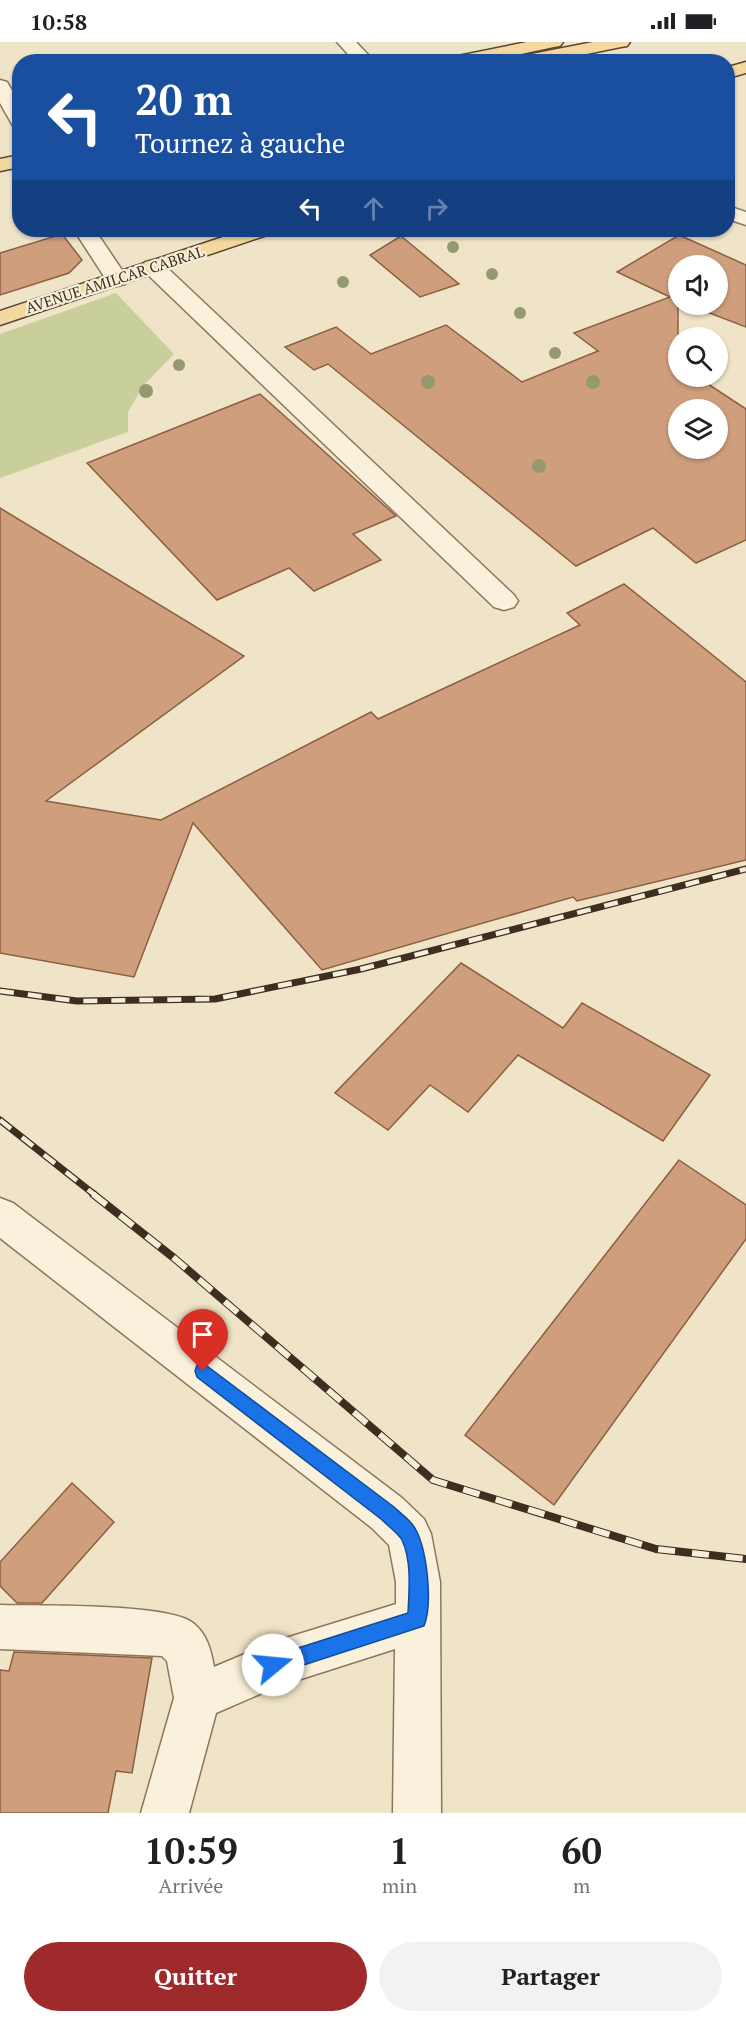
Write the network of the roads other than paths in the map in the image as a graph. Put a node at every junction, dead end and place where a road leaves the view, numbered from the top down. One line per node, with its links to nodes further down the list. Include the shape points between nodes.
1 (346, 42): 4 (street)
2 (554, 42): 5 (main road)
3 (621, 42): 6 (main road)
4 (358, 54)
5 (514, 54)
6 (561, 54)
7 (0, 86): 8 (street)
8 (12, 108)
9 (90, 237): 12 (street)
10 (242, 237): 11 (main road, AVENUE AMILCAR CABRAL)
11 (153, 267): 12 (main road, AVENUE AMILCAR CABRAL); 14 (street)
12 (117, 279): 13 (main road, AVENUE AMILCAR CABRAL)
13 (0, 318)
14 (504, 601)
15 (0, 1215): 16 (street, via 387,1513 409,1534 418,1582)
16 (417, 1620): 18 (street, via 273,1665); 20 (street)
17 (0, 1627): 18 (street, via 175,1637 188,1650)
18 (196, 1698): 19 (street)
19 (165, 1813)
20 (417, 1813)

